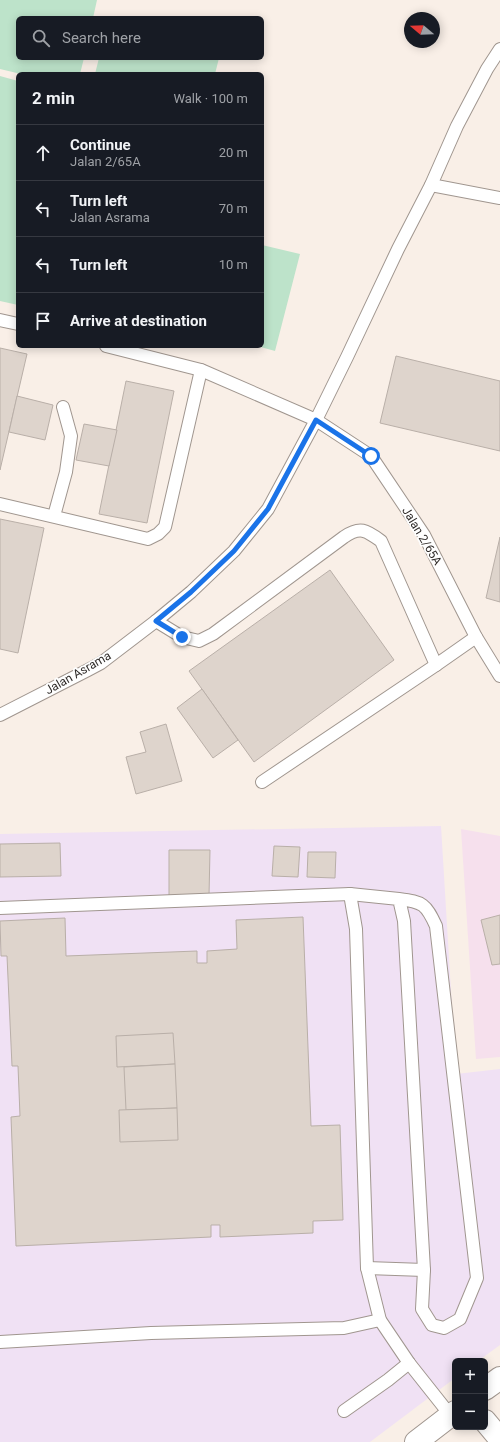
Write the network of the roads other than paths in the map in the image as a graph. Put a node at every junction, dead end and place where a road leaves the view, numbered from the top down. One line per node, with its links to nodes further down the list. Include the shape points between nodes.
1 (500, 48): 2 (lane, Jalan Asrama, via 457,126)
2 (431, 185): 3 (lane); 9 (lane, Jalan Asrama)
3 (500, 198)
4 (0, 320): 5 (lane)
5 (16, 324)
6 (114, 348): 7 (lane, Jalan 2/65A)
7 (201, 370): 9 (lane, Jalan 2/65A); 11 (lane, via 164,527 158,534 148,539)
8 (63, 407): 11 (lane, via 71,436 66,472)
9 (316, 420): 12 (lane, Jalan Asrama, via 268,509 234,551); 13 (lane, Jalan 2/65A, via 371,456 424,535)
10 (0, 504): 11 (lane)
11 (54, 516)
12 (156, 621): 14 (lane, via 182,637 199,641 213,634 354,530 362,531 372,534 381,541); 16 (lane, Jalan Asrama, via 88,670)
13 (476, 637): 14 (lane); 15 (lane, Jalan 2/65A)
14 (436, 665): 17 (lane)
15 (500, 676)
16 (0, 715)
17 (262, 782)
18 (350, 894): 19 (lane); 20 (lane); 21 (lane, via 356,929)
19 (399, 899): 22 (lane, via 404,921); 22 (lane, via 418,901 428,910 436,926 477,1278 460,1319 444,1328 432,1325 422,1308)
20 (0, 908)
21 (367, 1268): 22 (lane); 23 (lane)
22 (424, 1270)
23 (380, 1320): 24 (lane, via 344,1328); 25 (lane)
24 (0, 1342)
25 (410, 1363): 28 (lane); 29 (lane)
26 (500, 1378): 27 (street)
27 (488, 1387)
28 (344, 1411)
29 (452, 1413)
30 (452, 1415): 33 (street)
31 (488, 1424): 32 (street)
32 (500, 1438)
33 (416, 1442)

